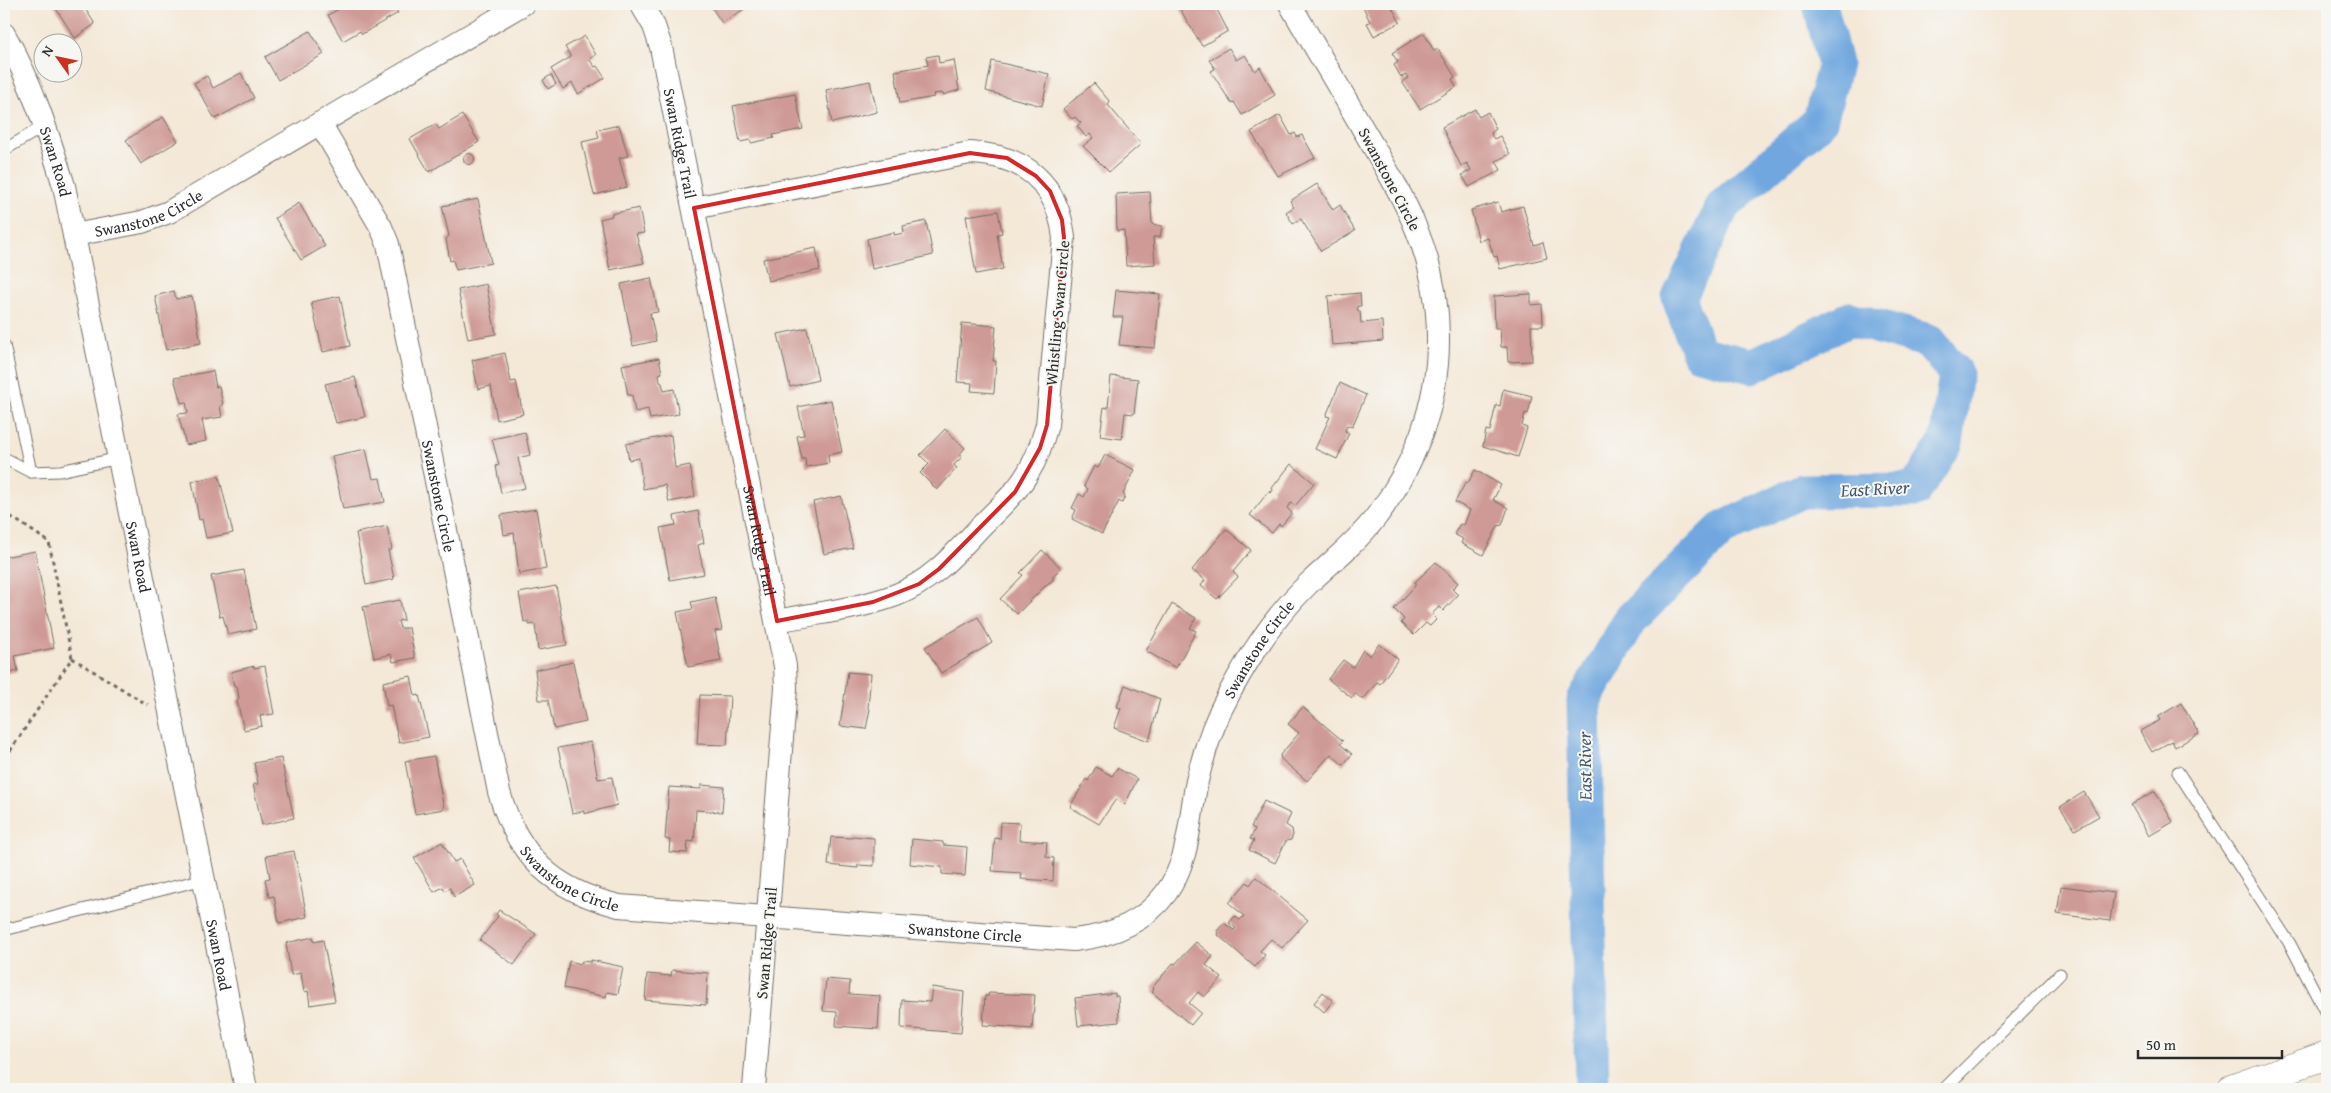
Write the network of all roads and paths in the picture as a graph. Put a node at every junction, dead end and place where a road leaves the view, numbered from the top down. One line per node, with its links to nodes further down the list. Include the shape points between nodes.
1 (523, 4): 5 (street, Swanstone Circle)
2 (641, 4): 8 (street, Swan Ridge Trail, via 654,26 661,47)
3 (1290, 4): 21 (street, Swanstone Circle, via 1407,205 1423,242 1438,312 1436,378 1417,448 1399,484 1375,519 1278,617 1228,694 1197,781 1186,849 1178,873 1165,894 1133,923 1099,937 1074,940)
4 (4, 34): 6 (street, Swan Road)
5 (320, 123): 9 (street, Swanstone Circle, via 155,218); 21 (street, Swanstone Circle, via 388,244 499,792 517,839 550,876 594,900 619,906)
6 (46, 125): 7 (lane); 9 (street, Swan Road)
7 (4, 150)
8 (694, 208): 15 (street, Swan Ridge Trail); 15 (street, Whistling Swan Circle, via 970,153 1007,158 1036,176 1050,192 1062,220 1064,238 1047,425 1030,471 939,570 919,584 873,602)
9 (74, 235): 12 (street, Swan Road)
10 (4, 345): 13 (lane)
11 (4, 458): 13 (lane)
12 (119, 458): 13 (lane, via 60,471); 17 (street, Swan Road)
13 (30, 472)
14 (4, 512): 16 (path, via 49,542)
15 (777, 621): 21 (street, Swan Ridge Trail, via 786,688)
16 (72, 658): 17 (path); 18 (path)
17 (172, 721): 20 (street, Swan Road)
18 (4, 760)
19 (2178, 772): 24 (lane, via 2290,944)
20 (204, 879): 22 (lane); 26 (street, Swan Road)
21 (769, 918): 27 (street, Swan Ridge Trail)
22 (4, 930)
23 (2060, 974): 28 (lane)
24 (2327, 1015)
25 (2327, 1055): 29 (main road)
26 (246, 1089)
27 (754, 1089)
28 (1944, 1089)
29 (2231, 1089)

